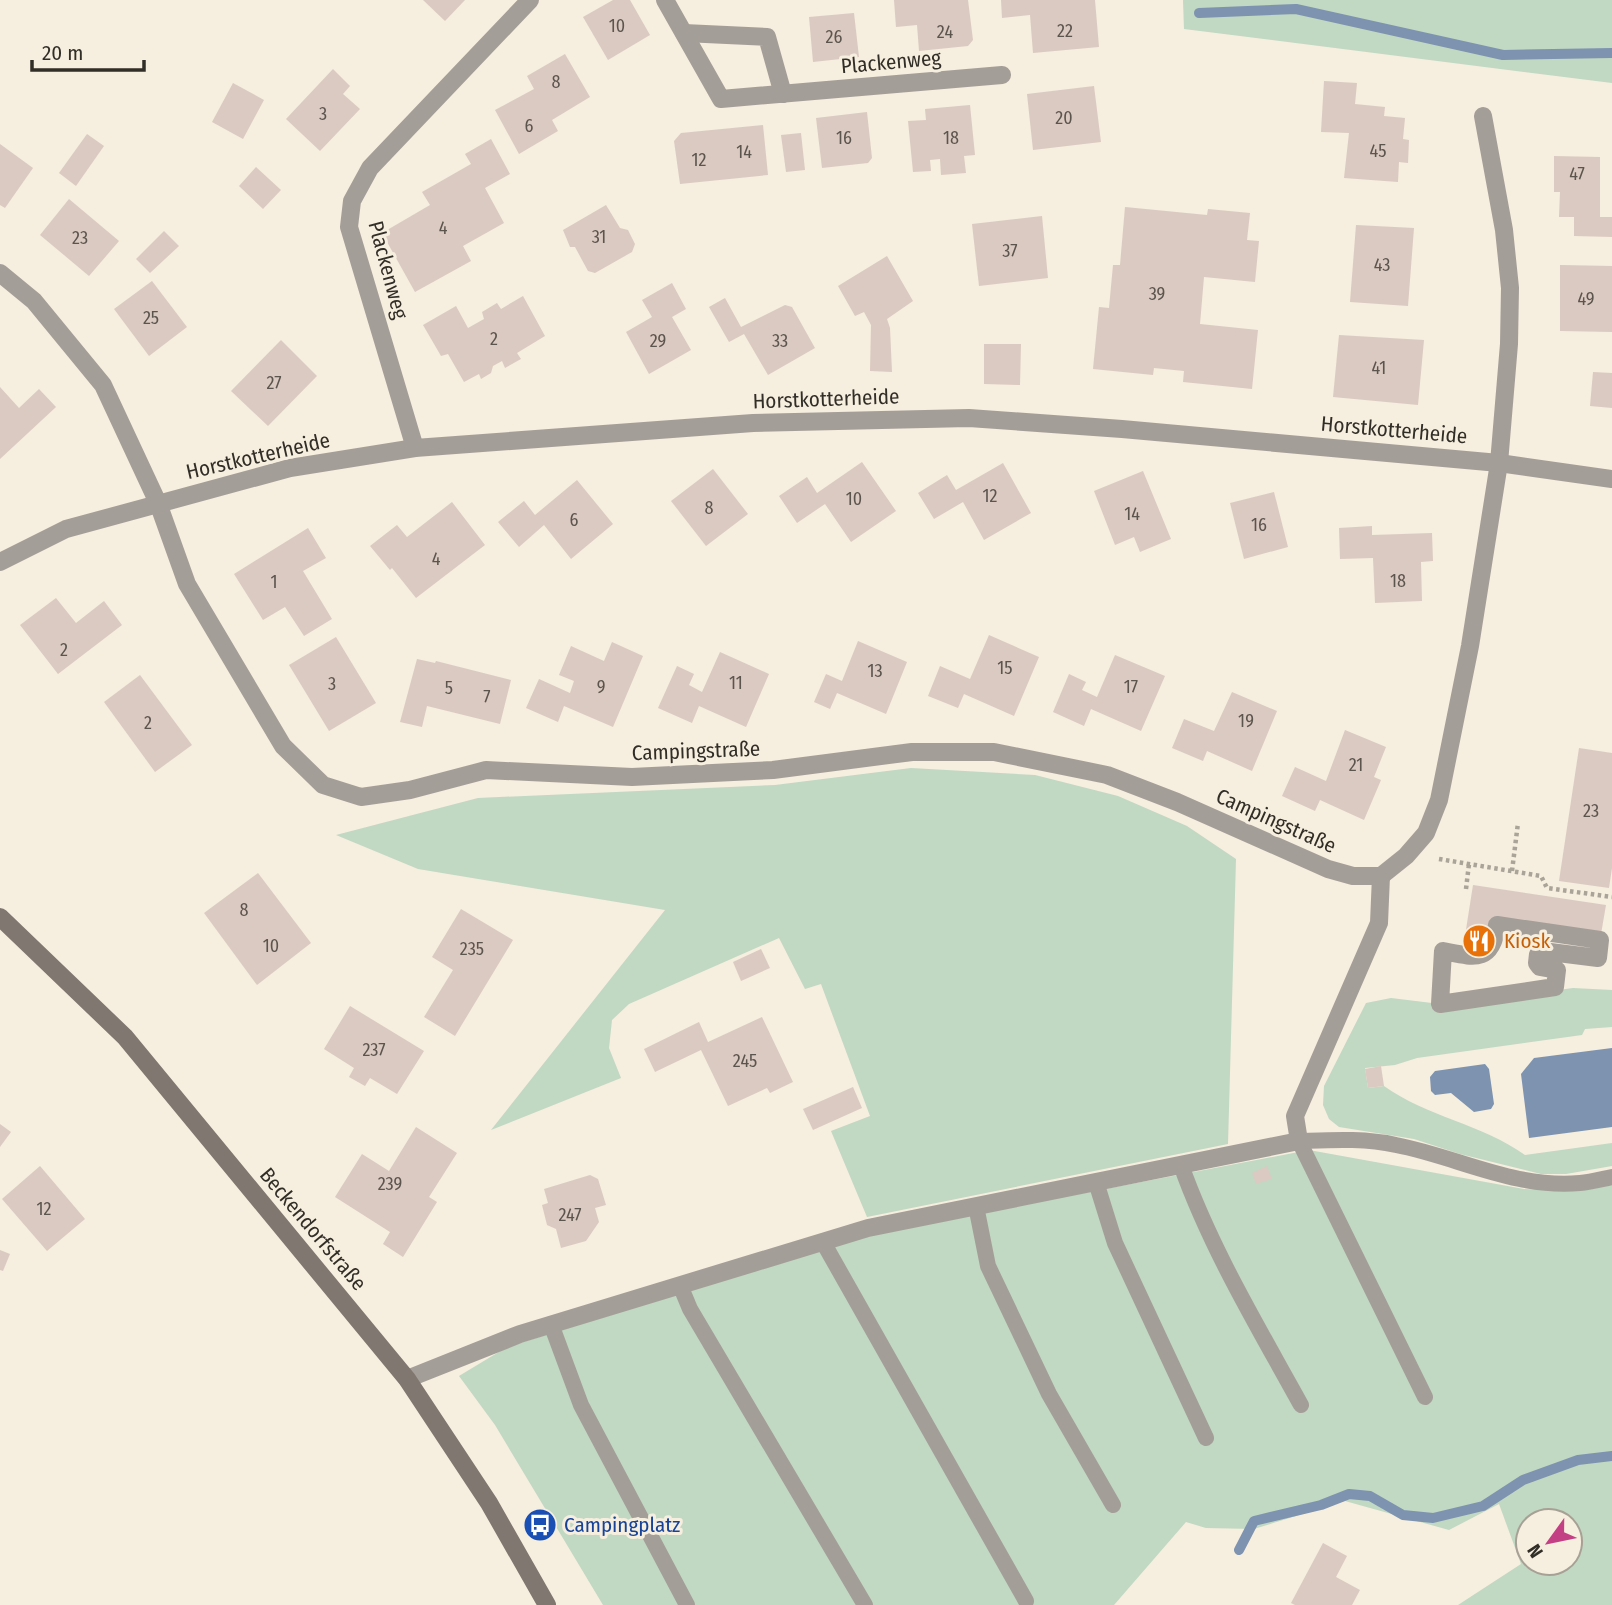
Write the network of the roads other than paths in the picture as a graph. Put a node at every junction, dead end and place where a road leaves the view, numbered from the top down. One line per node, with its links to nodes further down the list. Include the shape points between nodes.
1 (530, 0): 8 (street, Plackenweg, via 370,169 352,201 349,227)
2 (665, 0): 3 (street, Plackenweg)
3 (684, 33): 5 (street, Plackenweg, via 721,99); 5 (street, via 767,37)
4 (1002, 75): 5 (street, Plackenweg)
5 (783, 94)
6 (1483, 116): 9 (street, via 1510,288)
7 (0, 273): 11 (street, via 34,301 103,385)
8 (415, 448): 9 (street, Horstkotterheide, via 753,423 969,418); 11 (street, Horstkotterheide, via 290,468)
9 (1499, 463): 10 (street, Horstkotterheide); 13 (street, via 1470,646 1439,800 1426,833)
10 (1612, 479)
11 (158, 503): 12 (street, Horstkotterheide, via 65,528); 13 (street, Campingstraße, via 187,584 283,746 323,785 361,797 410,790 486,770 632,777 773,771 912,751 994,752 1107,775 1328,869 1353,876)
12 (0, 562)
13 (1381, 876): 16 (street, via 1379,923 1295,1116)
14 (0, 917): 24 (street, Beckendorfstraße, via 125,1037)
15 (1440, 1004): 15 (street, via 1555,987 1557,970 1540,967 1538,954 1598,958 1600,940 1497,925 1495,940 1486,953 1472,957 1443,951)
16 (1299, 1141): 17 (street); 18 (lane, via 1355,1139 1397,1145 1502,1176 1543,1183); 25 (lane)
17 (1181, 1165): 19 (street); 26 (lane, via 1238,1289)
18 (1612, 1177)
19 (1096, 1182): 20 (street); 27 (lane, via 1115,1243)
20 (976, 1206): 21 (street); 28 (lane, via 988,1266 1049,1394)
21 (822, 1242): 22 (street); 29 (lane)
22 (680, 1285): 23 (street); 32 (lane)
23 (551, 1324): 24 (street); 31 (lane, via 582,1405)
24 (407, 1379): 30 (street, Beckendorfstraße, via 489,1503)
25 (1424, 1397)
26 (1301, 1405)
27 (1206, 1438)
28 (1114, 1505)
29 (1026, 1601)
30 (547, 1605)
31 (687, 1605)
32 (865, 1605)

